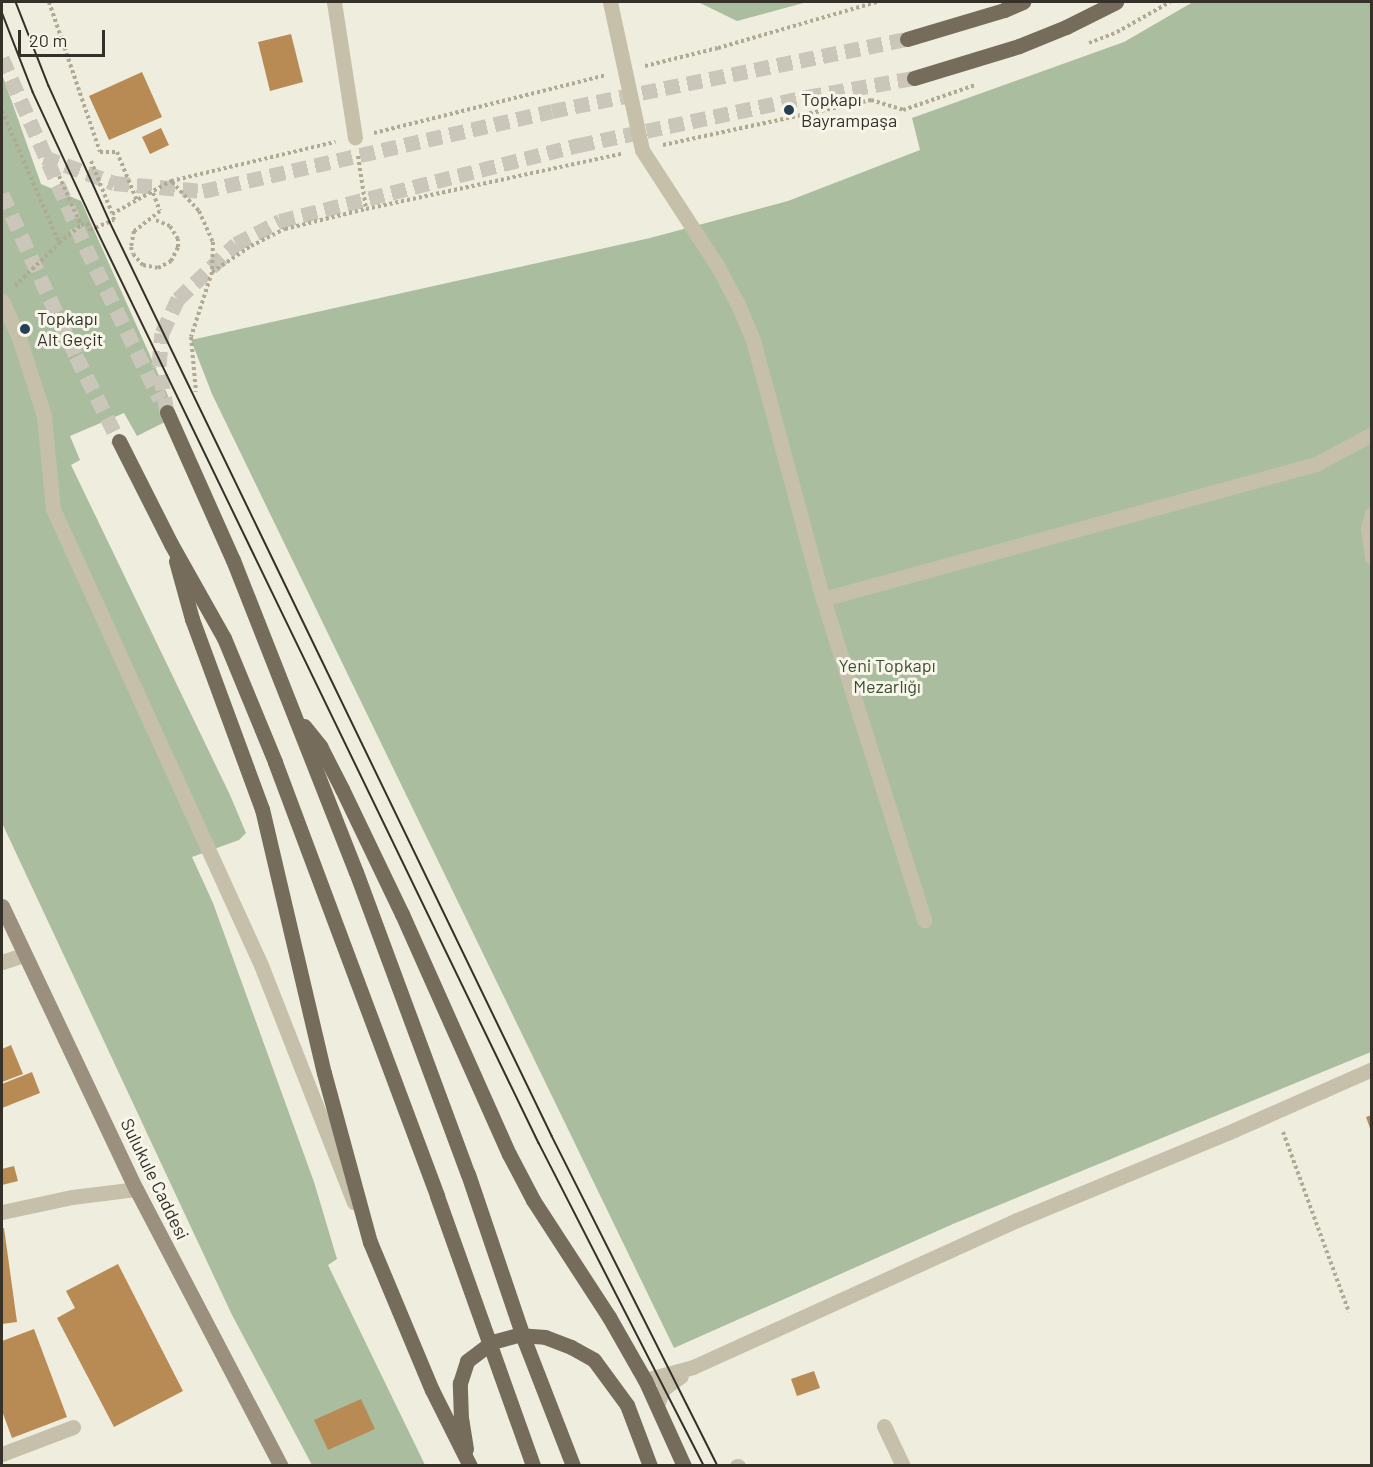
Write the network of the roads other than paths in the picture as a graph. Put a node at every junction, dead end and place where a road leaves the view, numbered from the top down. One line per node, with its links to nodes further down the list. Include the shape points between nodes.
1 (334, 2): 7 (street)
2 (610, 2): 15 (street, via 642,150 718,267 753,340)
3 (1023, 2): 5 (main road)
4 (1116, 2): 6 (main road, via 1019,46)
5 (907, 39)
6 (914, 78)
7 (355, 137)
8 (6, 297): 24 (street, via 44,416 53,509 261,965)
9 (167, 412): 16 (main road, via 233,560)
10 (1371, 434): 15 (street, via 1316,464)
11 (119, 441): 13 (main road)
12 (1371, 514): 14 (street)
13 (171, 544): 24 (main road, via 192,619 262,809 324,1073); 34 (main road, via 224,638 275,762)
14 (1371, 557)
15 (824, 599): 18 (street)
16 (293, 712): 26 (main road, via 320,746 342,789 513,1164); 35 (main road, via 468,1174)
17 (2, 906): 19 (street, Sulukule Caddesi)
18 (924, 920)
19 (24, 955): 20 (street); 22 (street, Sulukule Caddesi)
20 (2, 962)
21 (1371, 1069): 25 (street, via 1017,1220)
22 (136, 1189): 23 (street); 33 (street, Sulukule Caddesi)
23 (2, 1212)
24 (370, 1242): 31 (main road, via 432,1390)
25 (693, 1367): 26 (street); 27 (street, via 663,1389)
26 (645, 1380): 27 (main road)
27 (657, 1405): 36 (main road)
28 (884, 1426): 37 (street)
29 (73, 1427): 30 (street)
30 (2, 1454)
31 (469, 1463): 32 (main road, via 461,1419 460,1383 467,1361 492,1342 518,1335 545,1337 594,1360 627,1404)
32 (650, 1464)
33 (281, 1466)
34 (533, 1466)
35 (573, 1466)
36 (684, 1466)
37 (903, 1466)

